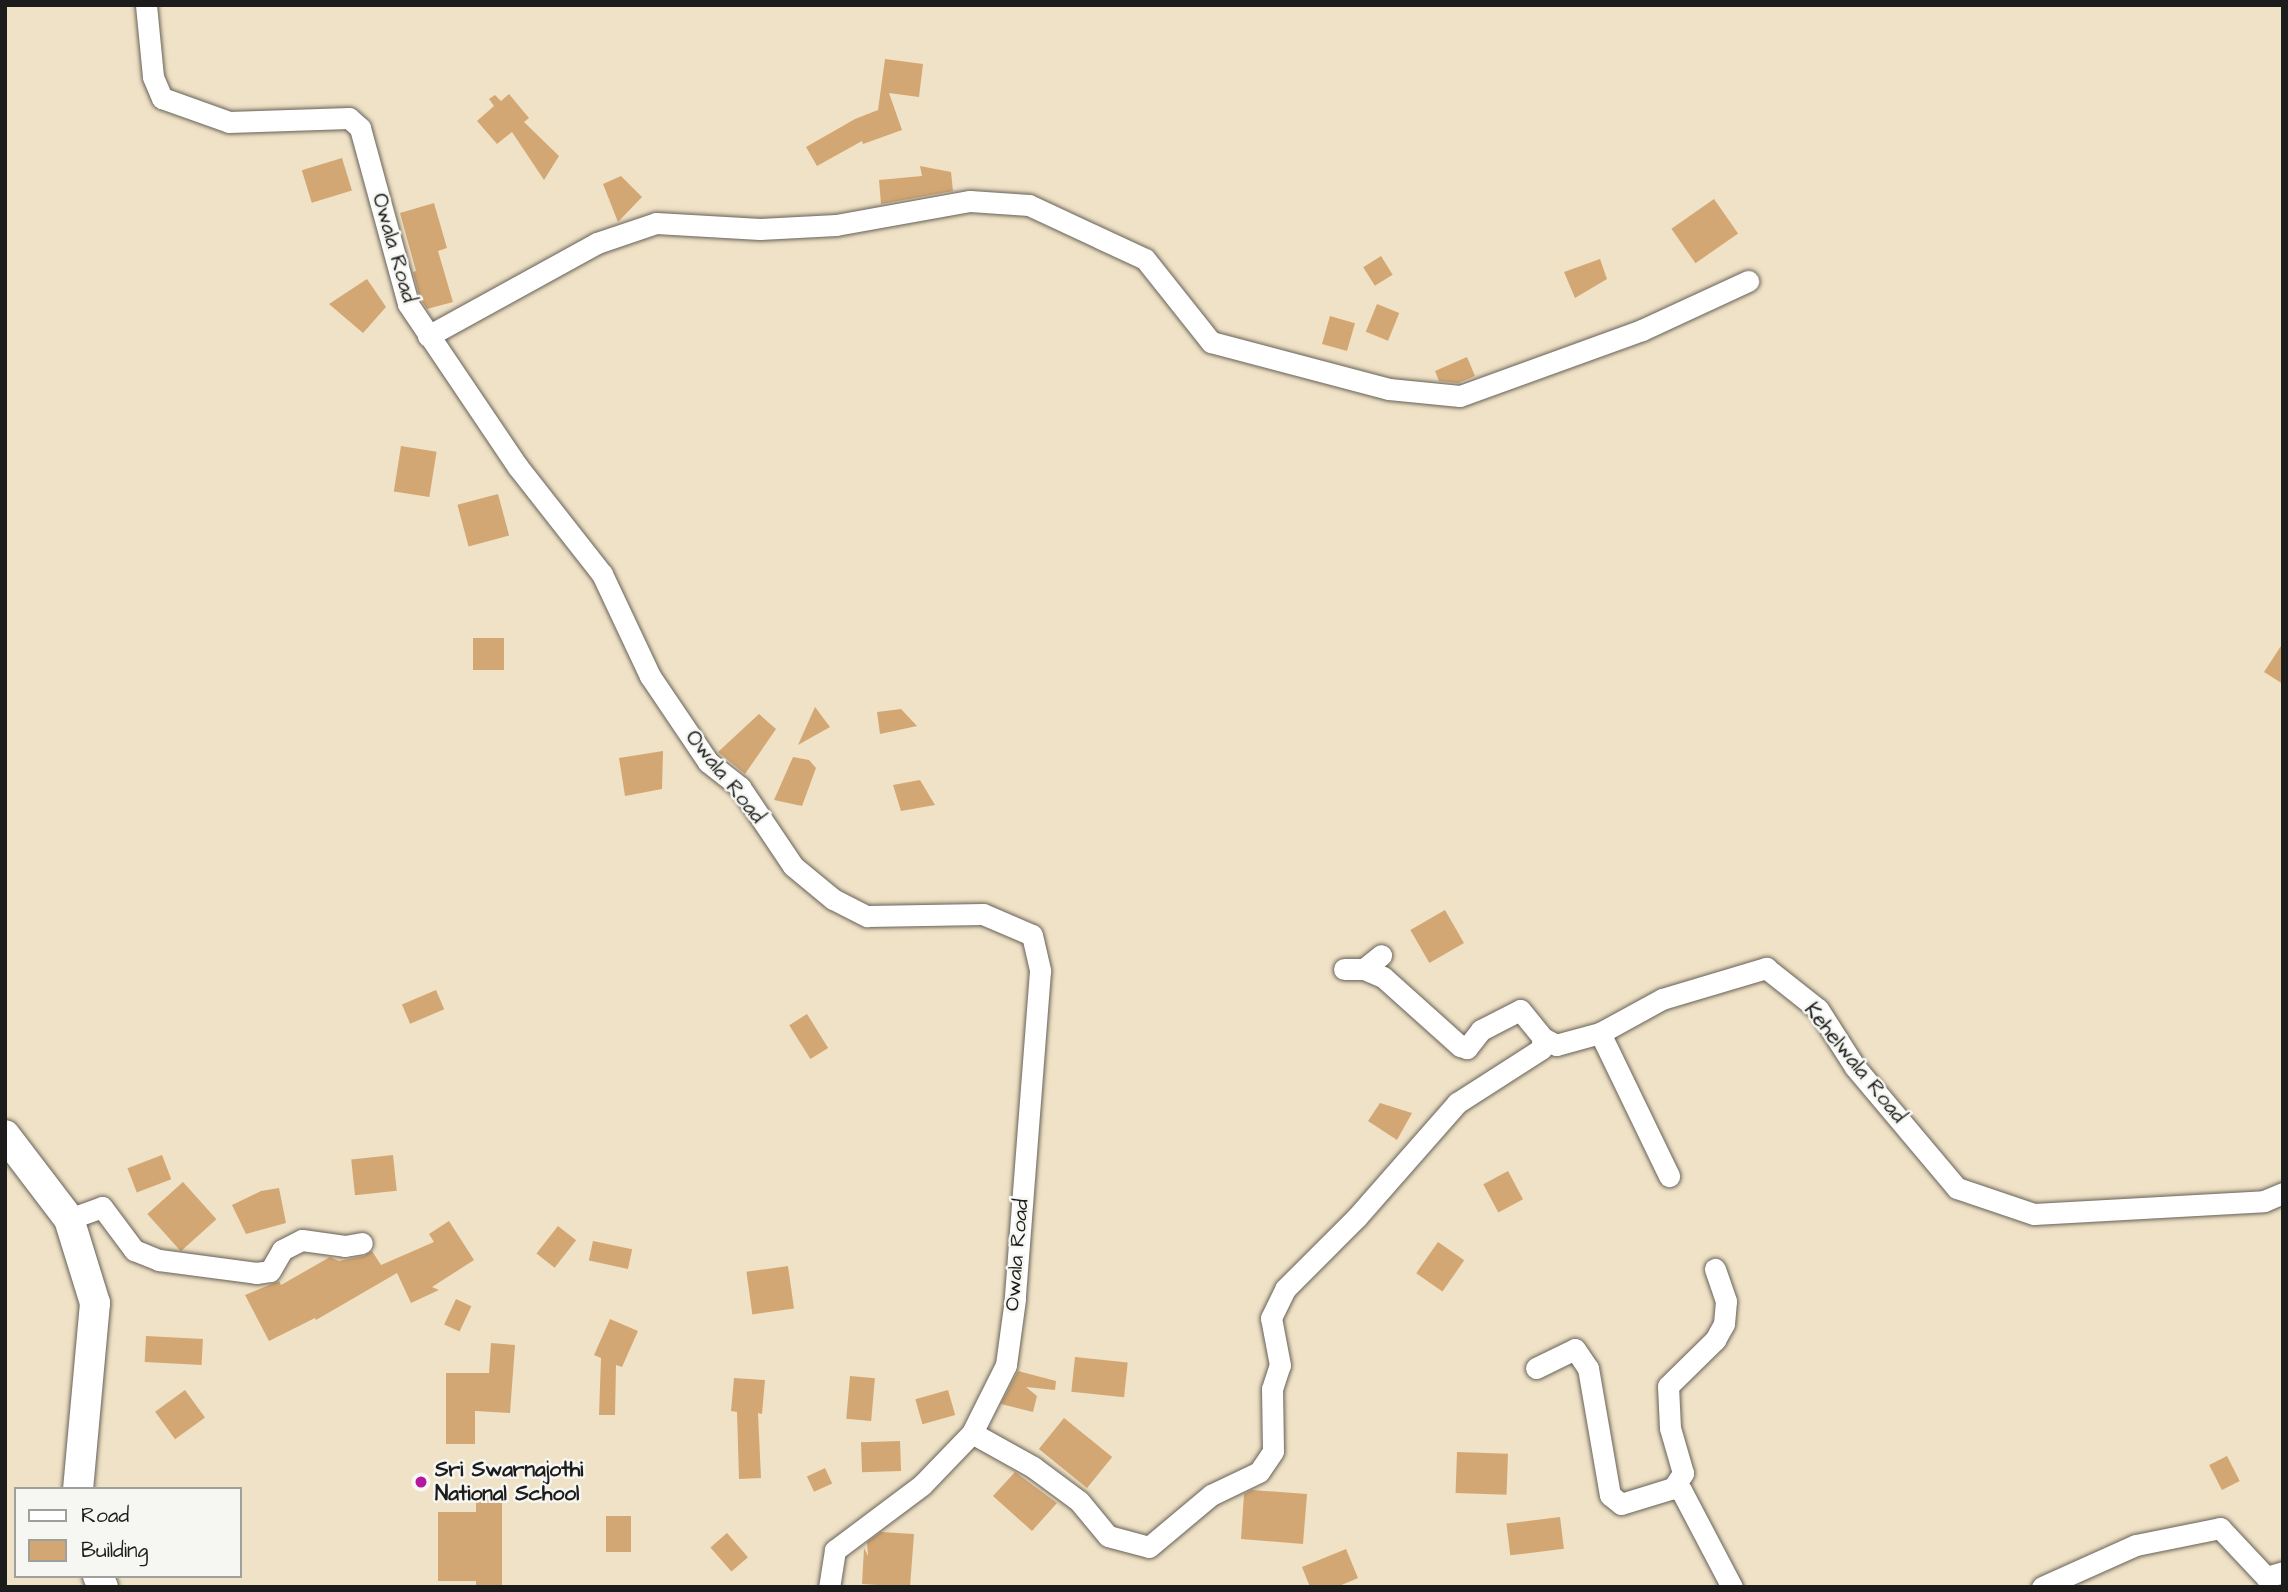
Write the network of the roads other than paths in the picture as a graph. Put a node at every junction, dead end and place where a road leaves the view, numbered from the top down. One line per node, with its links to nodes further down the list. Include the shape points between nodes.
1 (146, 5): 3 (street, Owala Road, via 153,77 162,98 229,122 349,118 360,128 408,304)
2 (1748, 281): 3 (street, via 1643,330 1460,396 1389,388 1211,342 1145,259 1029,205 970,201 836,225 760,229 656,223 597,243)
3 (428, 336): 14 (street, Owala Road, via 518,467 602,573 650,676 708,762 740,787 793,866 833,899 867,916 984,914 1032,935 1040,971 1015,1298 1006,1365)
4 (1363, 964): 6 (street, via 1460,1046 1467,1048 1481,1030 1520,1010)
5 (1600, 1033): 6 (street, Kehelwala Road, via 1556,1045); 8 (street); 9 (street, Kehelwala Road, via 1662,999 1766,968 1818,1009 1855,1067 1957,1188 2035,1214 2264,1200)
6 (1543, 1038): 14 (street, via 1541,1049 1457,1102 1357,1217 1285,1289 1271,1318 1280,1366 1272,1389 1273,1451 1259,1472 1211,1495 1149,1547 1108,1535 1079,1501 1033,1467)
7 (5, 1135): 10 (main road)
8 (1669, 1176)
9 (2283, 1193)
10 (69, 1219): 11 (street, via 102,1207 134,1250 159,1260 256,1273 270,1271 282,1250 302,1240 345,1247); 15 (main road, via 95,1303)
11 (362, 1243)
12 (1716, 1269): 16 (street, via 1726,1301 1724,1324 1715,1340 1668,1386 1670,1428 1682,1473)
13 (1536, 1368): 16 (street, via 1575,1349 1588,1368 1609,1495 1622,1504)
14 (972, 1433): 18 (street, Owala Road, via 922,1485 835,1550)
15 (78, 1487)
16 (1673, 1488): 19 (street, via 1681,1490)
17 (2283, 1572): 20 (street, via 2266,1577 2220,1528 2137,1545)
18 (830, 1587)
19 (1732, 1587)
20 (2042, 1587)

